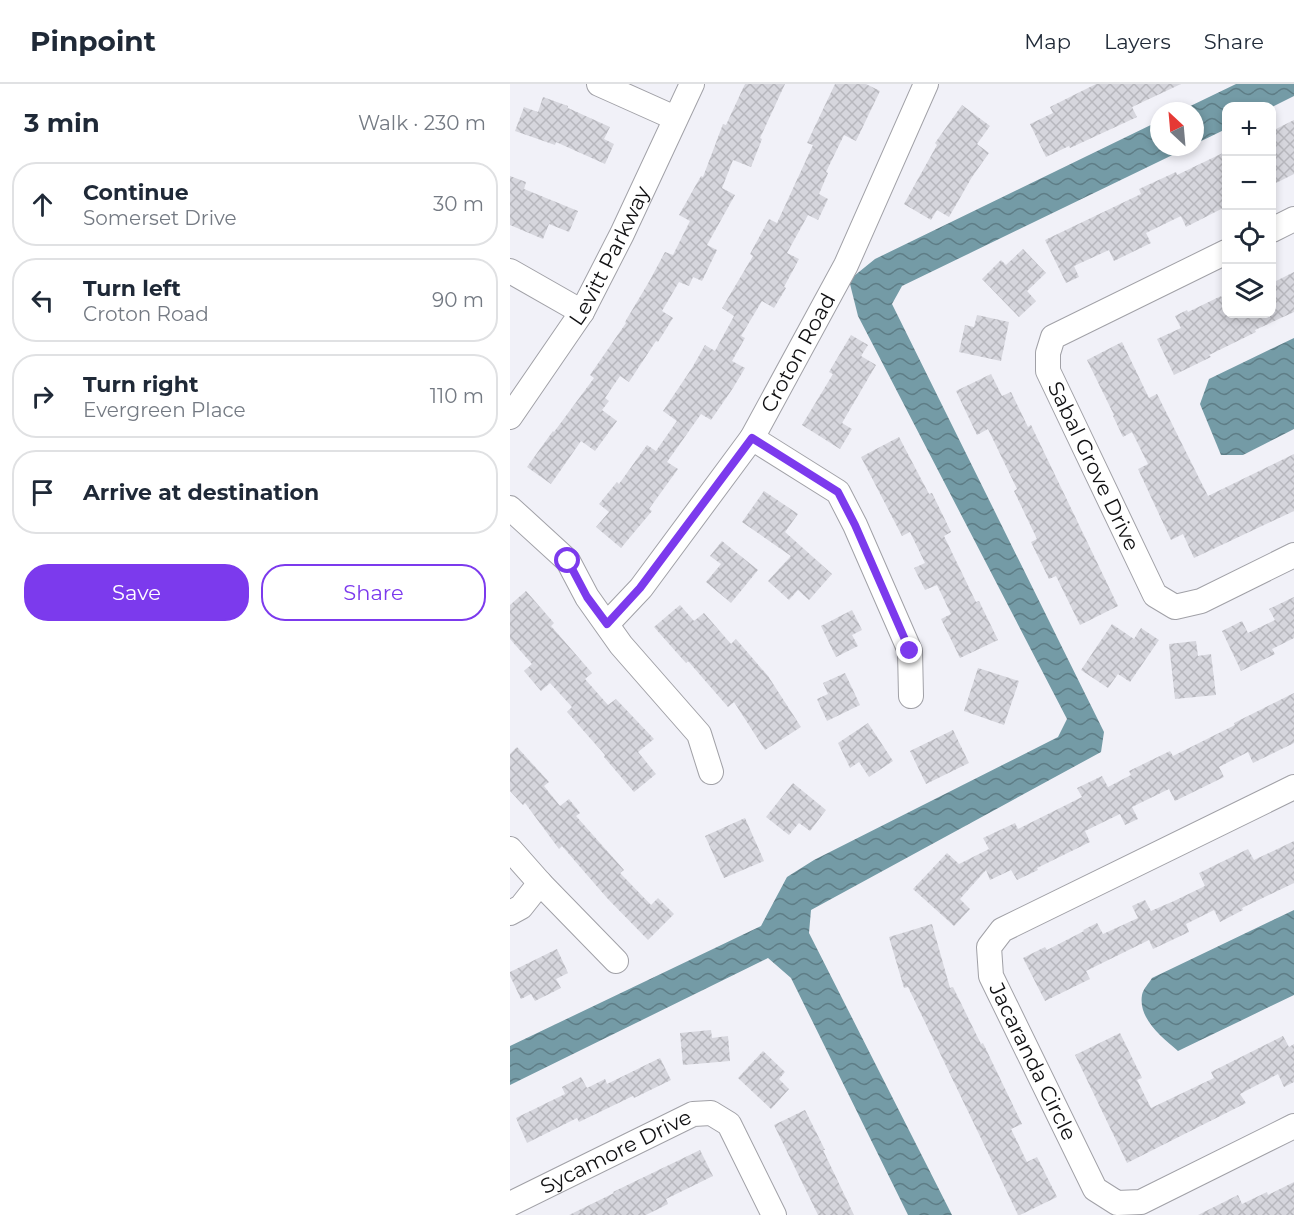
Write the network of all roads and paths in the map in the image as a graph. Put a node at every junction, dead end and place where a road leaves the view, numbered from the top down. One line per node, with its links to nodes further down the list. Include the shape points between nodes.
1 (599, 84): 4 (street)
2 (692, 84): 4 (street, Levitt Parkway)
3 (926, 84): 11 (street, Croton Road, via 846,265)
4 (675, 118): 9 (street, Levitt Parkway)
5 (1294, 219): 6 (street)
6 (1276, 228)
7 (1222, 254): 13 (street, Sabal Grove Drive, via 1053,337 1048,370 1155,595 1175,607 1201,601)
8 (510, 271): 9 (street)
9 (582, 312): 10 (street, Levitt Parkway)
10 (510, 417)
11 (752, 438): 14 (street, Croton Road, via 640,588); 15 (street, via 838,492 910,651)
12 (510, 508): 14 (street, via 568,561)
13 (1294, 555)
14 (607, 624): 16 (street, via 699,734)
15 (911, 696)
16 (711, 772)
17 (1294, 787): 22 (street, Jacaranda Circle, via 1002,930 989,947 991,976 1095,1189 1117,1203 1141,1202)
18 (510, 849): 19 (street)
19 (540, 883): 20 (street, via 521,907); 21 (street)
20 (510, 913)
21 (616, 961)
22 (1294, 1126)
23 (510, 1204): 24 (street, Sycamore Drive, via 693,1114 711,1113 729,1124)
24 (774, 1215)

